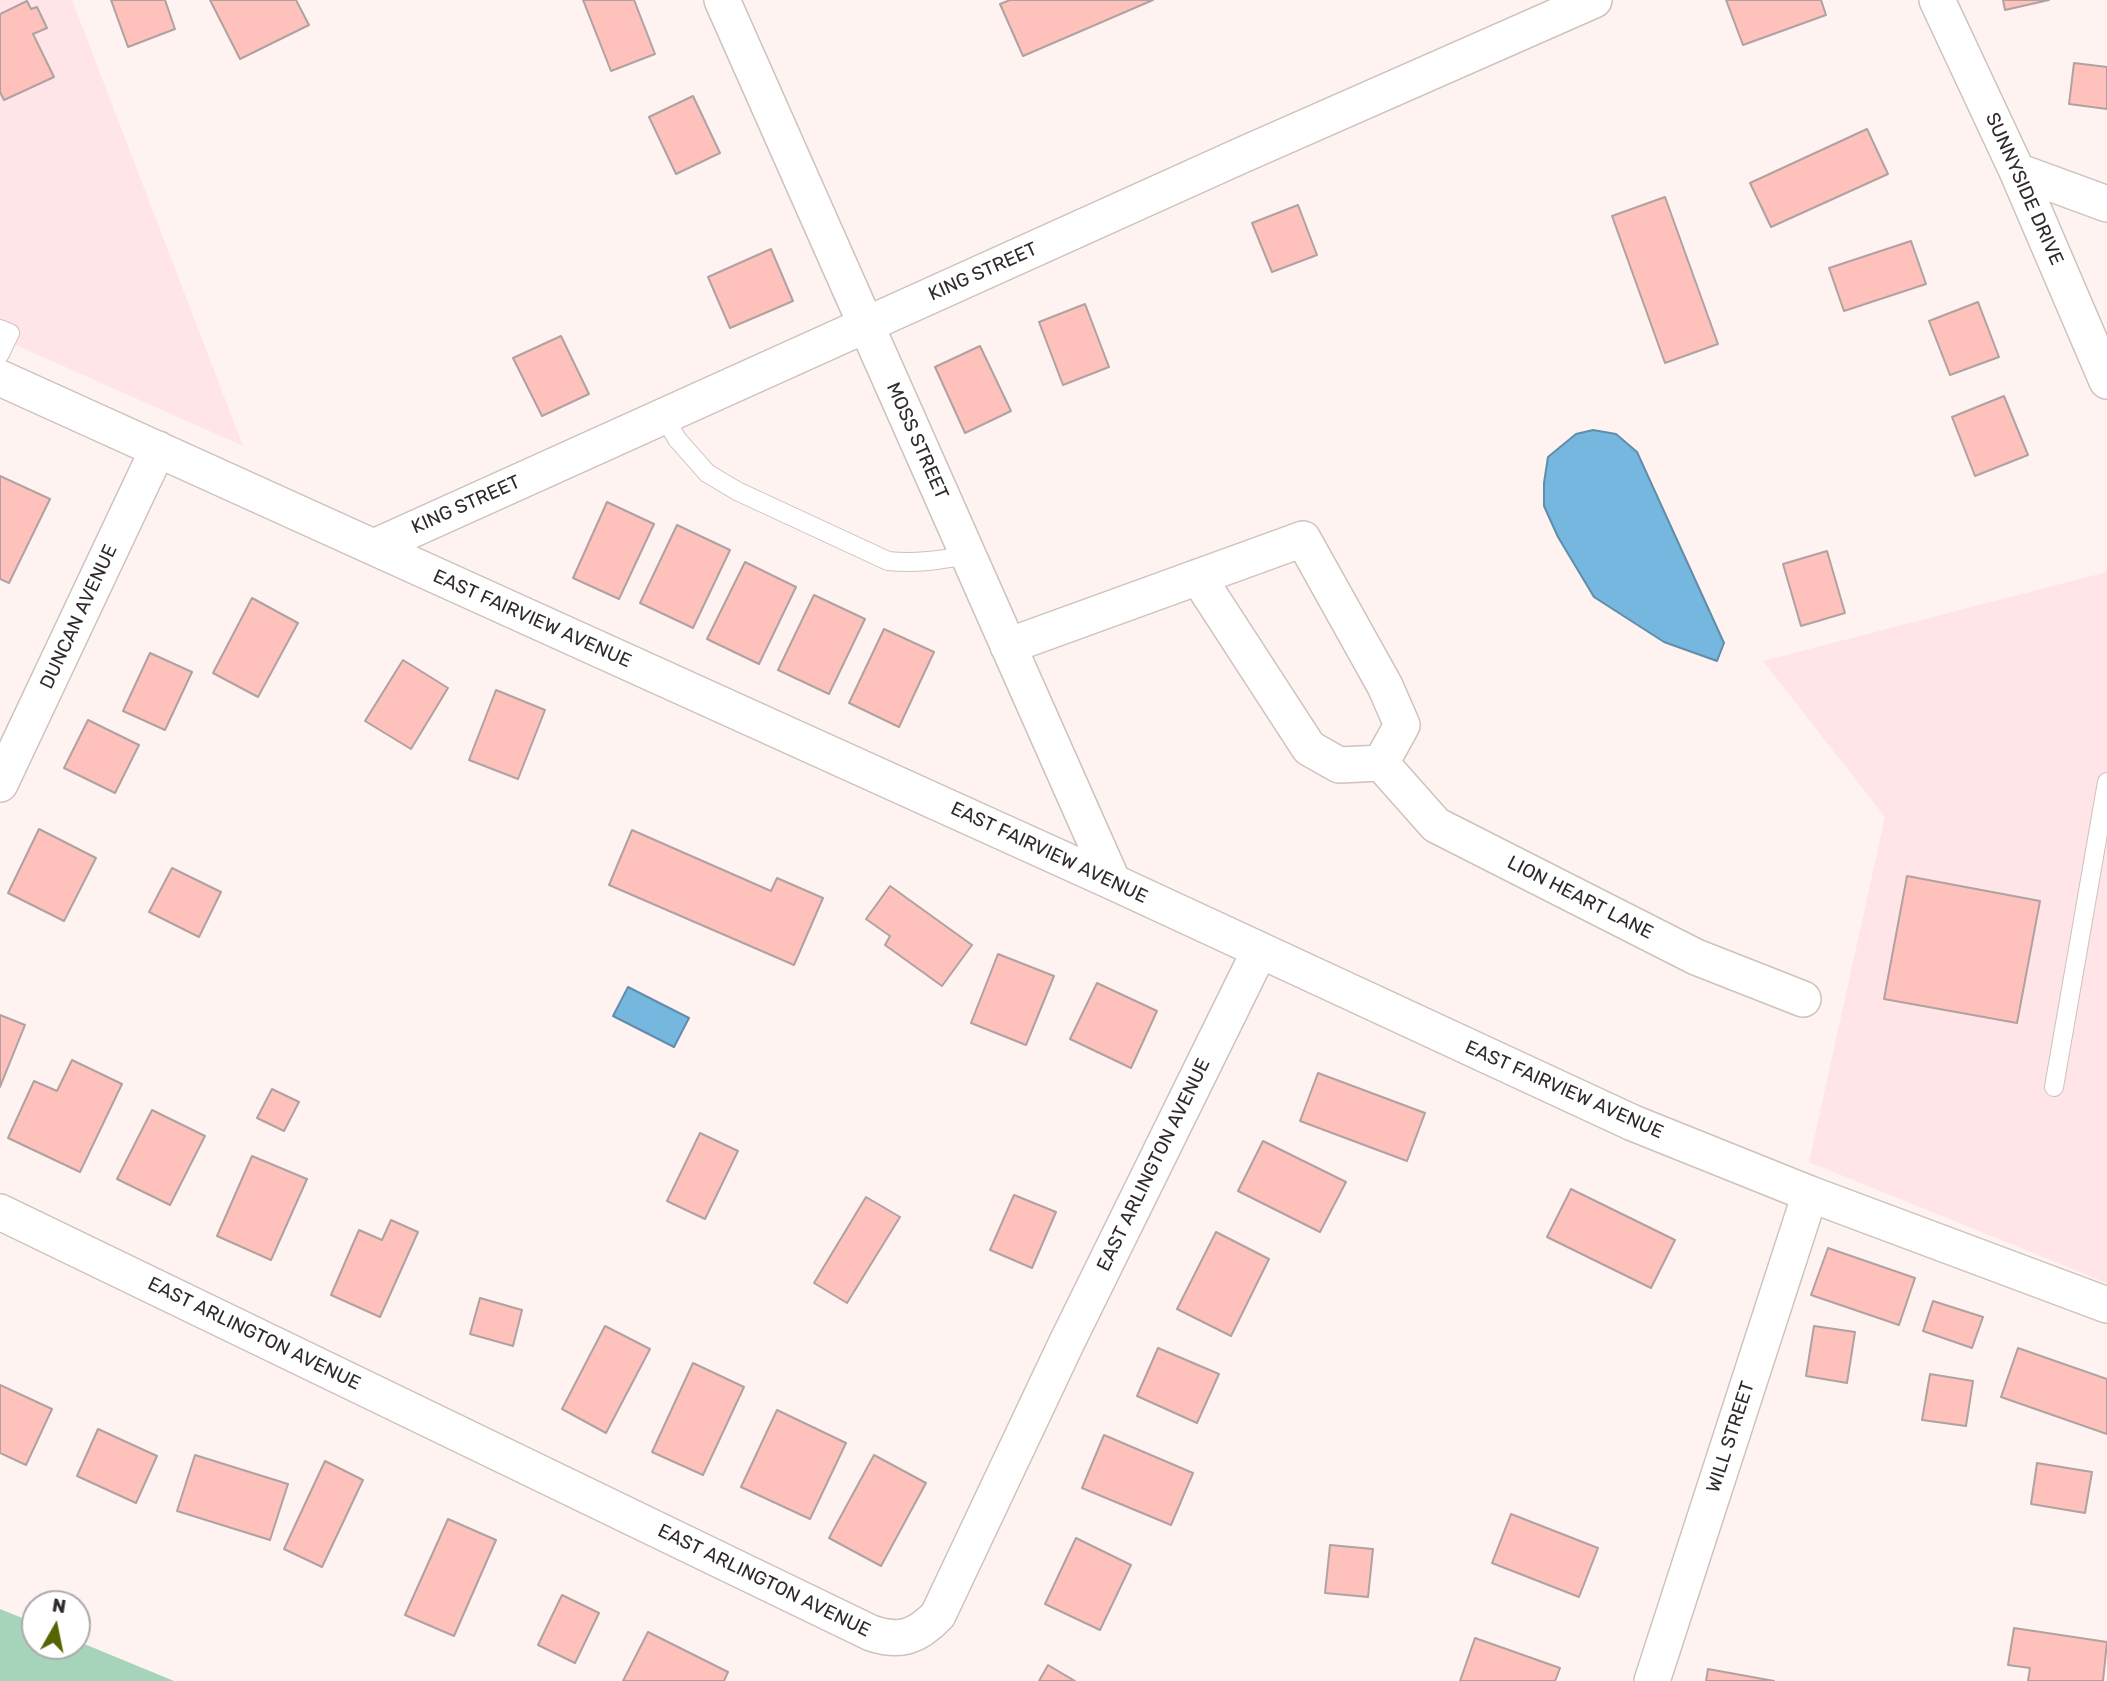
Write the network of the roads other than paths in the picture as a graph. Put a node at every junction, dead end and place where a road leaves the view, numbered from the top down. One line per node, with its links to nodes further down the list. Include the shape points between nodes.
1 (722, 0): 6 (street, MOSS STREET)
2 (1594, 0): 6 (street, KING STREET)
3 (1937, 0): 4 (street, SUNNYSIDE DRIVE)
4 (2017, 171): 5 (street); 10 (street, SUNNYSIDE DRIVE)
5 (2107, 204)
6 (866, 325): 11 (street, KING STREET); 14 (street, MOSS STREET)
7 (0, 329): 8 (lane, via 10,333)
8 (0, 354)
9 (0, 378): 12 (street, EAST FAIRVIEW AVENUE)
10 (2107, 381)
11 (664, 416): 13 (street, KING STREET); 14 (lane, via 707,473 888,561 928,562)
12 (158, 449): 13 (street, EAST FAIRVIEW AVENUE); 19 (street, DUNCAN AVENUE)
13 (374, 547): 20 (street, EAST FAIRVIEW AVENUE)
14 (968, 555): 16 (street, MOSS STREET)
15 (1198, 577): 16 (street); 17 (street, via 1309,748 1339,765); 17 (street, via 1303,539 1402,725)
16 (1008, 646): 20 (street, MOSS STREET)
17 (1381, 763): 22 (street, LION HEART LANE, via 1436,825 1696,957)
18 (2107, 782): 23 (lane)
19 (0, 784)
20 (1113, 882): 21 (street, EAST FAIRVIEW AVENUE)
21 (1260, 950): 24 (street, EAST FAIRVIEW AVENUE, via 1633,1123); 25 (street, EAST ARLINGTON AVENUE, via 938,1615 921,1630 900,1638 871,1633)
22 (1803, 999)
23 (2054, 1087)
24 (1810, 1194): 26 (street, EAST FAIRVIEW AVENUE); 27 (street, WILL STREET)
25 (0, 1212)
26 (2107, 1306)
27 (1652, 1681)

